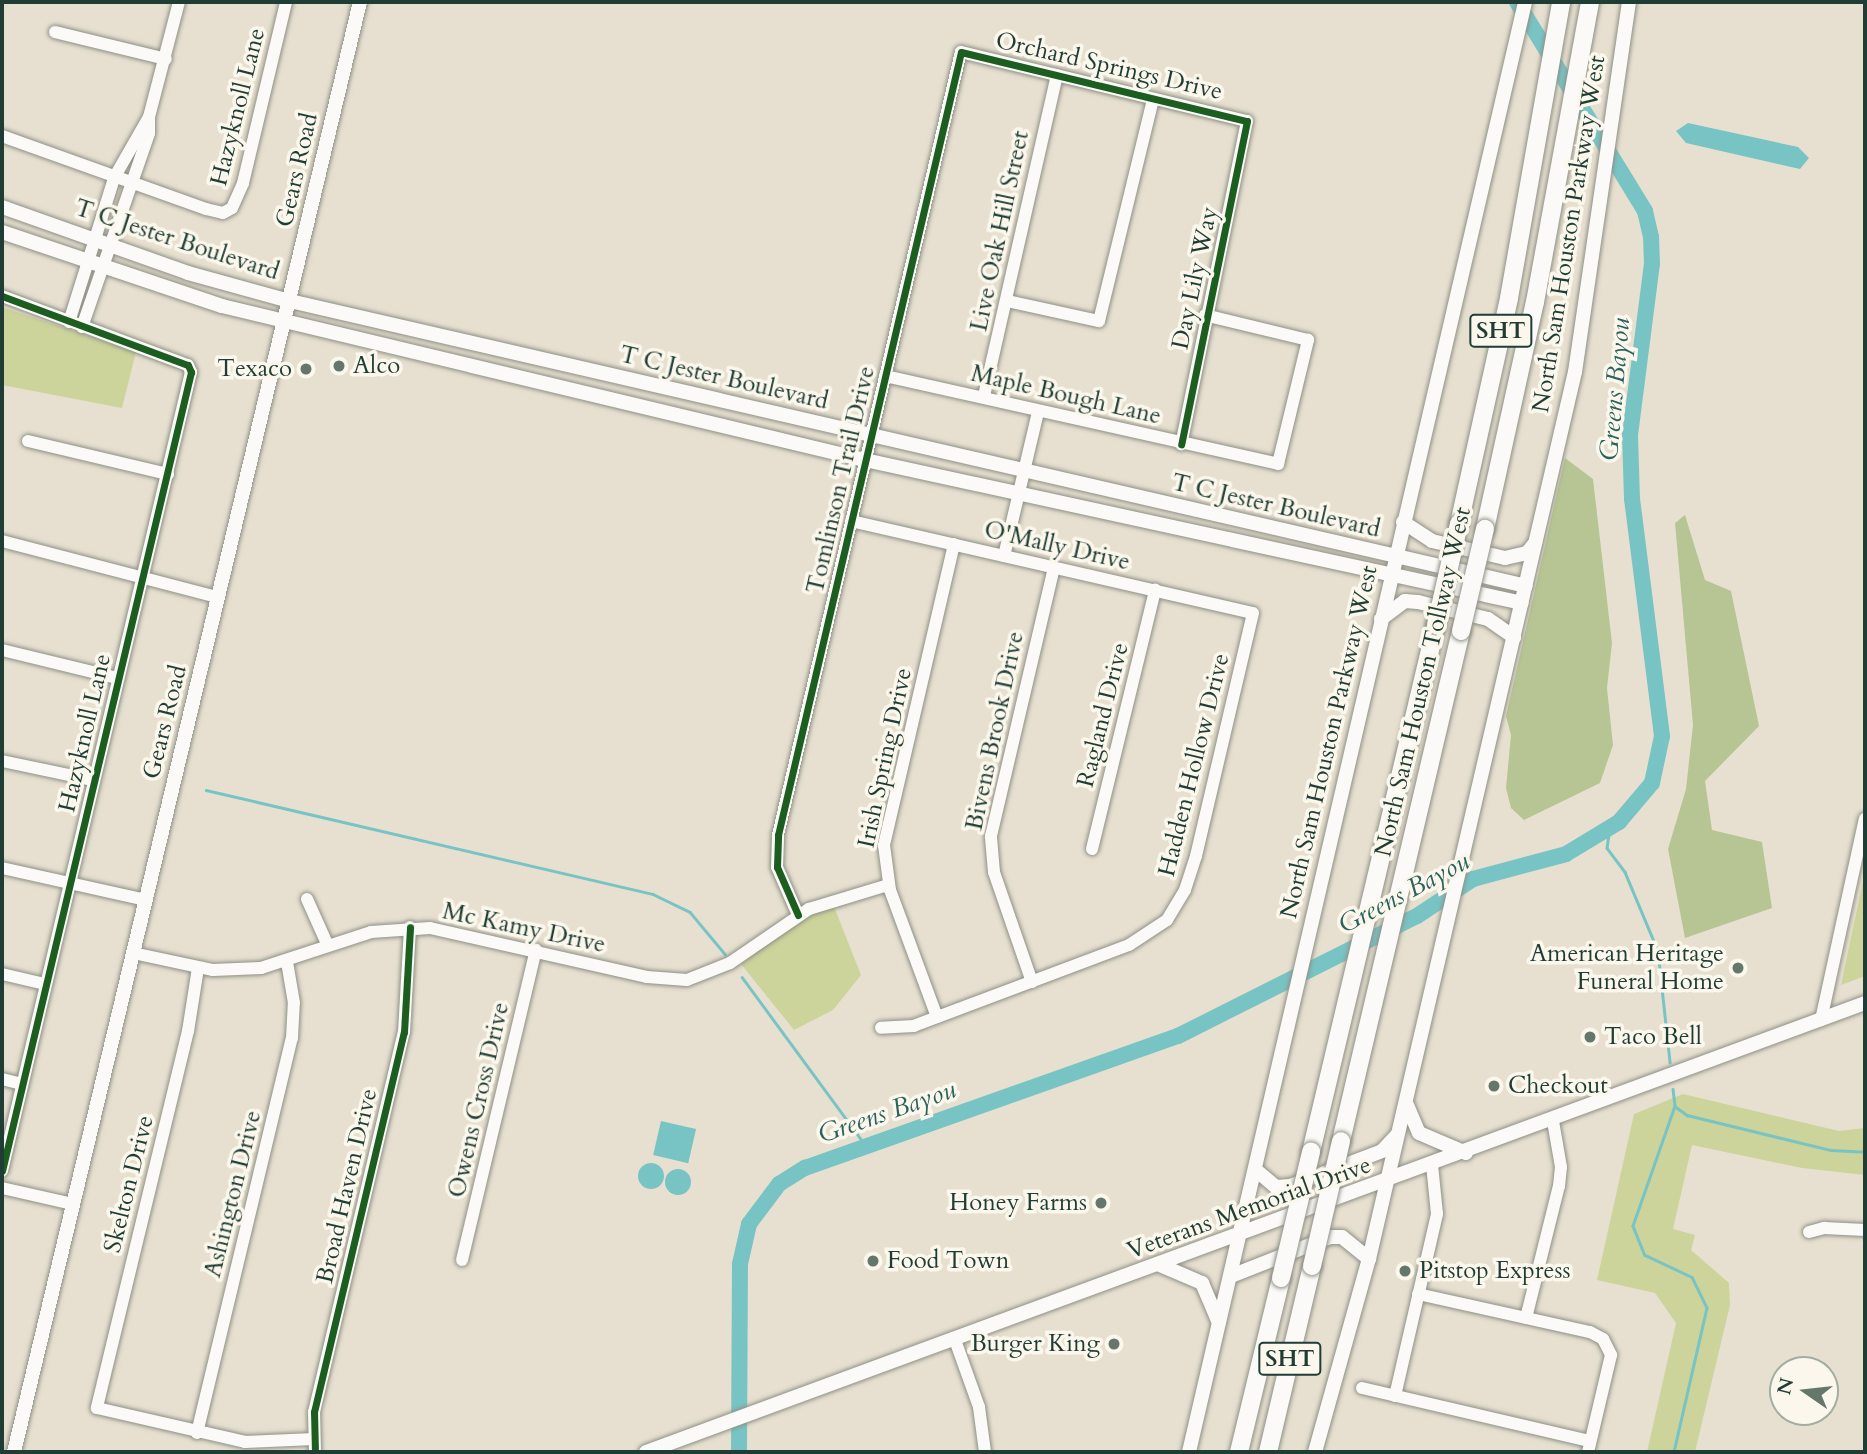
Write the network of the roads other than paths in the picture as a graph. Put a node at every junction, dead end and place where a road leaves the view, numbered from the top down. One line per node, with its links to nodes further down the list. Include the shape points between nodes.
1 (178, 2): 10 (street)
2 (286, 2): 17 (street, Hazyknoll Lane, via 243,183 232,208 223,213)
3 (360, 2): 25 (main road, Gears Road)
4 (1525, 2): 47 (main road, North Sam Houston Parkway West)
5 (1590, 2): 122 (highway, North Sam Houston Tollway West / SHT, bridge, via 1535,302 1485,529)
6 (1629, 2): 50 (main road, North Sam Houston Parkway West, via 1575,372)
7 (1560, 3): 121 (highway, North Sam Houston Tollway West / SHT, bridge, via 1509,298 1459,524)
8 (55, 32): 10 (street)
9 (961, 52): 11 (street, Orchard Springs Drive); 33 (street, Tomlinson Trail Drive)
10 (166, 59): 13 (street)
11 (1057, 75): 12 (street, Orchard Springs Drive); 26 (street, Live Oak Hill Street)
12 (1153, 99): 14 (street, Orchard Springs Drive); 26 (street, via 1099,321)
13 (149, 117): 16 (street); 17 (street, via 149,133)
14 (1247, 121): 27 (street, Day Lily Way)
15 (2, 136): 16 (street, Hazyknoll Lane)
16 (114, 178): 17 (street, Hazyknoll Lane); 20 (street)
17 (133, 185): 21 (street)
18 (2, 207): 20 (main road, T C Jester Boulevard)
19 (2, 232): 22 (main road, T C Jester Boulevard)
20 (94, 238): 21 (main road, T C Jester Boulevard); 22 (street)
21 (112, 244): 23 (street); 25 (main road, T C Jester Boulevard, via 188,273)
22 (86, 262): 23 (main road, T C Jester Boulevard); 28 (street)
23 (105, 269): 29 (main road, T C Jester Boulevard); 30 (street)
24 (2, 296): 28 (street, Hazyknoll Lane)
25 (290, 301): 29 (main road, Gears Road); 31 (main road, T C Jester Boulevard)
26 (1007, 302): 35 (street, Live Oak Hill Street)
27 (1205, 315): 40 (street, Day Lily Way); 40 (street, Maple Bough Lane, via 1308,340 1278,464)
28 (69, 321): 30 (street, Hazyknoll Lane)
29 (285, 321): 32 (main road, T C Jester Boulevard); 59 (main road, Gears Road)
30 (82, 327): 43 (street, Hazyknoll Lane, via 188,365 191,372)
31 (439, 335): 32 (main road); 34 (main road, T C Jester Boulevard)
32 (434, 356): 36 (main road, T C Jester Boulevard)
33 (885, 376): 35 (street, Maple Bough Lane); 38 (street, Tomlinson Trail Drive)
34 (632, 380): 36 (main road); 38 (main road, T C Jester Boulevard)
35 (984, 396): 37 (street, Maple Bough Lane)
36 (626, 403): 41 (main road, T C Jester Boulevard)
37 (1038, 412): 40 (street, Maple Bough Lane); 42 (street)
38 (871, 436): 41 (street, Tomlinson Trail Drive); 42 (main road, T C Jester Boulevard)
39 (28, 441): 43 (street)
40 (1181, 444)
41 (865, 460): 44 (main road, T C Jester Boulevard); 46 (street, Tomlinson Trail Drive)
42 (1024, 472): 44 (street); 45 (main road, T C Jester Boulevard)
43 (168, 474): 56 (street, Hazyknoll Lane)
44 (1019, 494): 48 (main road, T C Jester Boulevard); 52 (street)
45 (1170, 506): 48 (main road); 53 (main road, T C Jester Boulevard)
46 (851, 521): 51 (street, O'Mally Drive); 75 (street, Tomlinson Trail Drive, via 778,835 778,867)
47 (1403, 522): 50 (main road, via 1432,541 1505,558 1527,553); 53 (main road, North Sam Houston Parkway West)
48 (1165, 528): 55 (main road, T C Jester Boulevard)
49 (2, 541): 56 (street)
50 (1536, 542): 57 (main road, North Sam Houston Parkway West)
51 (954, 544): 52 (street, O'Mally Drive); 72 (street, Irish Spring Drive, via 886,831)
52 (1004, 556): 54 (street, O'Mally Drive)
53 (1395, 556): 55 (main road, North Sam Houston Parkway West); 57 (main road, T C Jester Boulevard)
54 (1054, 568): 58 (street, O'Mally Drive); 83 (street, Bivens Brook Drive, via 991,836 997,881)
55 (1391, 574): 60 (main road, T C Jester Boulevard); 62 (main road, North Sam Houston Parkway West)
56 (142, 579): 59 (street); 65 (street, Hazyknoll Lane)
57 (1526, 586): 60 (main road, North Sam Houston Parkway West)
58 (1155, 590): 61 (street, O'Mally Drive); 69 (street, Ragland Drive)
59 (217, 597): 74 (main road, Gears Road)
60 (1522, 603): 63 (main road, North Sam Houston Parkway West)
61 (1253, 613): 83 (street, Hadden Hollow Drive, via 1185,890 1172,913 1154,931)
62 (1381, 619): 63 (main road, via 1405,601 1418,602 1488,620); 97 (main road, North Sam Houston Parkway West)
63 (1514, 637): 91 (main road, North Sam Houston Parkway West)
64 (2, 650): 65 (street)
65 (117, 678): 67 (street, Hazyknoll Lane)
66 (2, 761): 67 (street)
67 (93, 780): 71 (street, Hazyknoll Lane)
68 (1865, 819): 87 (street)
69 (1092, 849)
70 (2, 868): 71 (street)
71 (69, 883): 74 (street); 84 (street, Hazyknoll Lane)
72 (888, 885): 75 (street, Mc Kamy Drive); 86 (street, Irish Spring Drive)
73 (307, 899): 77 (street)
74 (146, 901): 79 (main road, Gears Road)
75 (798, 915): 78 (street, Mc Kamy Drive, via 730,964 687,980 647,977)
76 (411, 927): 77 (street, Mc Kamy Drive, via 371,932); 78 (street, Mc Kamy Drive); 115 (street, Broad Haven Drive, via 404,1032 317,1396)
77 (328, 946): 80 (street, Mc Kamy Drive)
78 (536, 950): 105 (street, Owens Cross Drive)
79 (133, 953): 81 (street, Mc Kamy Drive); 100 (main road, Gears Road)
80 (287, 962): 81 (street, Mc Kamy Drive, via 237,970); 114 (street, Ashington Drive, via 294,1003 292,1038)
81 (198, 968): 114 (street, Skelton Drive, via 188,1031 97,1408)
82 (2, 974): 84 (street)
83 (1032, 982): 86 (street, Hadden Hollow Drive)
84 (45, 984): 90 (street, Hazyknoll Lane)
85 (1865, 1003): 87 (main road, Veterans Memorial Drive)
86 (937, 1017): 88 (street, Hadden Hollow Drive, via 902,1028)
87 (1821, 1020): 92 (main road, Veterans Memorial Drive)
88 (881, 1028)
89 (2, 1079): 90 (street)
90 (22, 1084): 96 (street, Hazyknoll Lane)
91 (1406, 1100): 93 (main road, North Sam Houston Parkway West); 94 (main road, via 1419,1133)
92 (1553, 1121): 94 (main road, Veterans Memorial Drive); 109 (street, via 1561,1167 1559,1186)
93 (1398, 1135): 97 (main road, via 1382,1151 1290,1186 1276,1186); 98 (main road, North Sam Houston Parkway West)
94 (1466, 1153): 95 (main road, Veterans Memorial Drive)
95 (1432, 1165): 98 (main road, Veterans Memorial Drive); 108 (street, via 1437,1214)
96 (2, 1171)
97 (1257, 1171): 103 (main road, North Sam Houston Parkway West)
98 (1387, 1182): 103 (main road, Veterans Memorial Drive); 104 (main road, North Sam Houston Parkway West)
99 (2, 1188): 100 (street)
100 (74, 1204): 117 (main road, Gears Road)
101 (1865, 1230): 102 (street, via 1824,1228)
102 (1809, 1233)
103 (1241, 1236): 106 (main road, Veterans Memorial Drive); 107 (main road, North Sam Houston Parkway West)
104 (1368, 1259): 107 (main road, via 1342,1237 1330,1237); 123 (main road, North Sam Houston Parkway West)
105 (462, 1260)
106 (1160, 1265): 110 (main road, via 1202,1283); 111 (main road, Veterans Memorial Drive)
107 (1231, 1276): 110 (main road, North Sam Houston Parkway West)
108 (1418, 1294): 109 (street); 113 (street)
109 (1526, 1318): 116 (street, via 1604,1339 1611,1355)
110 (1220, 1324): 120 (main road, North Sam Houston Parkway West)
111 (955, 1340): 118 (main road, Veterans Memorial Drive); 119 (street, via 979,1407)
112 (1362, 1388): 113 (street)
113 (1395, 1396): 116 (street)
114 (197, 1433): 115 (street, via 245,1442)
115 (314, 1446)
116 (1589, 1446)
117 (14, 1452)
118 (646, 1452)
119 (985, 1452)
120 (1189, 1452)
121 (1239, 1452)
122 (1268, 1452)
123 (1315, 1452)

